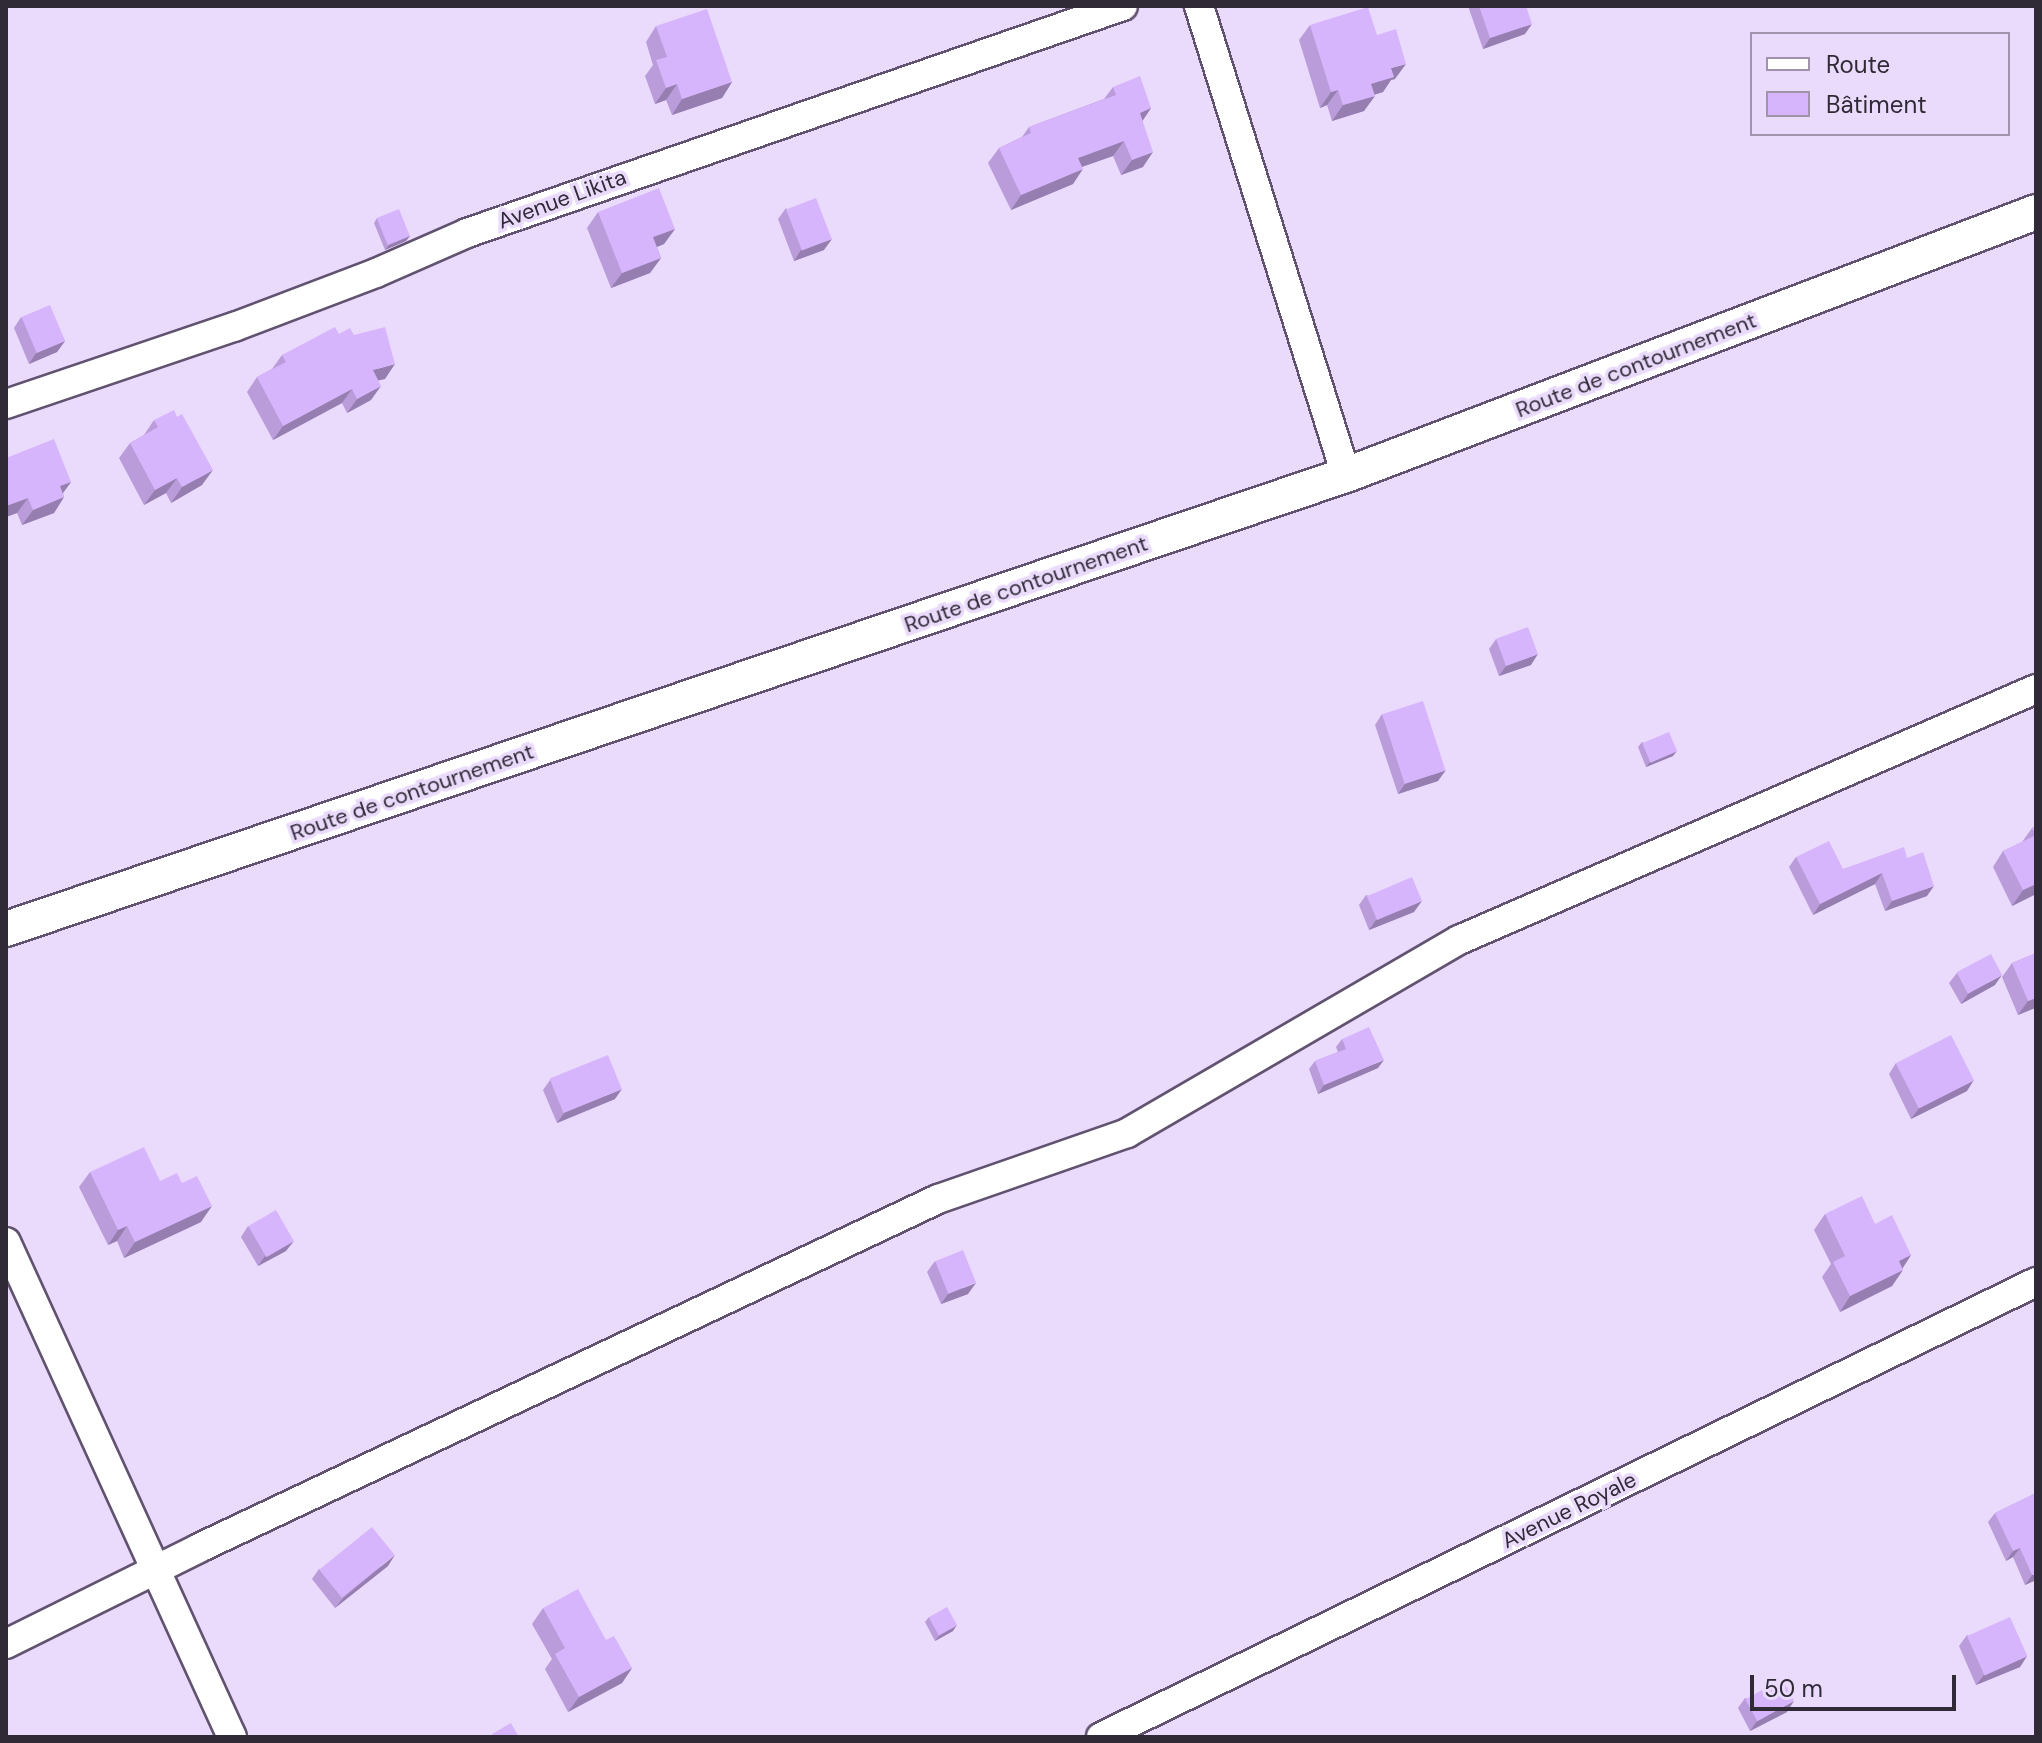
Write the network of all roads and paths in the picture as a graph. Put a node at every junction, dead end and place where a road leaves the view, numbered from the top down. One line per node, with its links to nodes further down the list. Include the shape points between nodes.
1 (1123, 6): 4 (street, Avenue Likita, via 467,233 234,327)
2 (1199, 6): 5 (street)
3 (2036, 212): 5 (street, Route de contournement)
4 (6, 404)
5 (1346, 475): 7 (street, Route de contournement)
6 (2036, 689): 10 (street, via 1459,940 1127,1133 938,1199)
7 (6, 929)
8 (6, 1242): 10 (street)
9 (2036, 1282): 13 (street, Avenue Royale)
10 (156, 1570): 11 (street); 12 (street)
11 (6, 1644)
12 (232, 1737)
13 (1101, 1737)

